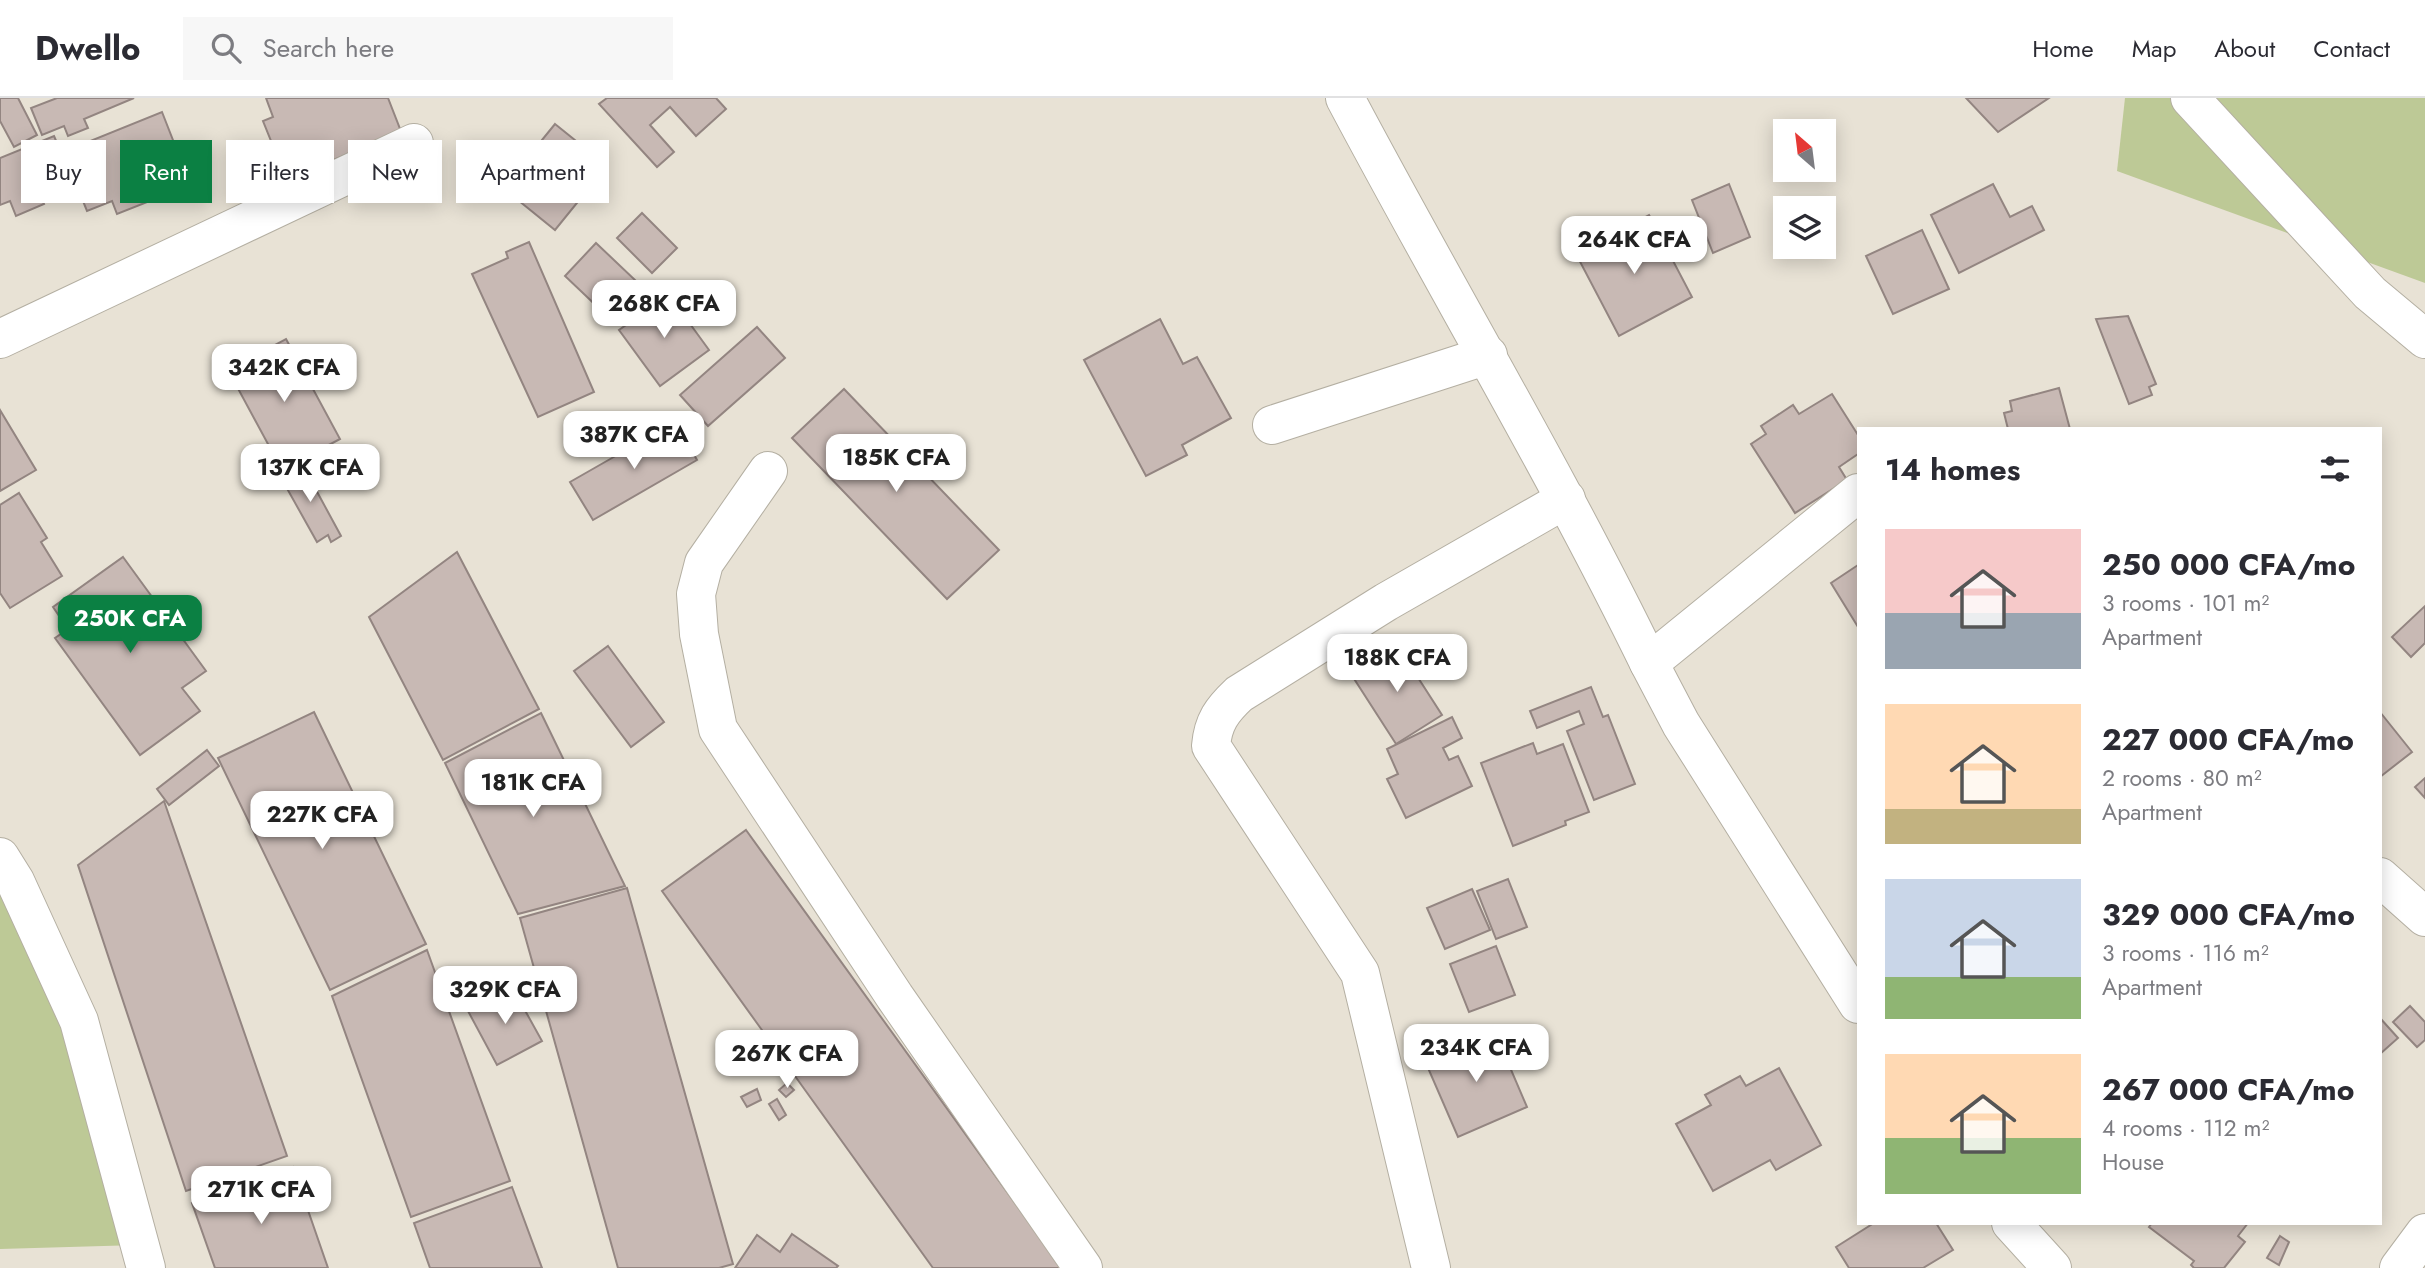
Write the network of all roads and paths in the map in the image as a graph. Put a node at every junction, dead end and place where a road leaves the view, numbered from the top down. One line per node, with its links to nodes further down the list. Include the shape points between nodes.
1 (1345, 98): 6 (street)
2 (2190, 98): 5 (street, via 2370,293)
3 (348, 174): 4 (street)
4 (0, 339)
5 (2425, 339)
6 (1488, 355): 7 (street); 10 (street)
7 (1272, 425)
8 (768, 471): 19 (street, via 704,563 696,594 718,729 895,997)
9 (1857, 494): 11 (street)
10 (1566, 499): 11 (street); 20 (street, via 1386,602 1239,694 1213,726 1211,746 1360,973)
11 (1649, 663): 15 (street, via 1681,724)
12 (0, 857): 18 (street, via 79,1021)
13 (2382, 879): 14 (street)
14 (2425, 917)
15 (1857, 1002)
16 (2013, 1225): 21 (street)
17 (2425, 1233): 22 (street)
18 (146, 1268)
19 (1083, 1268)
20 (1430, 1268)
21 (2052, 1268)
22 (2399, 1268)

